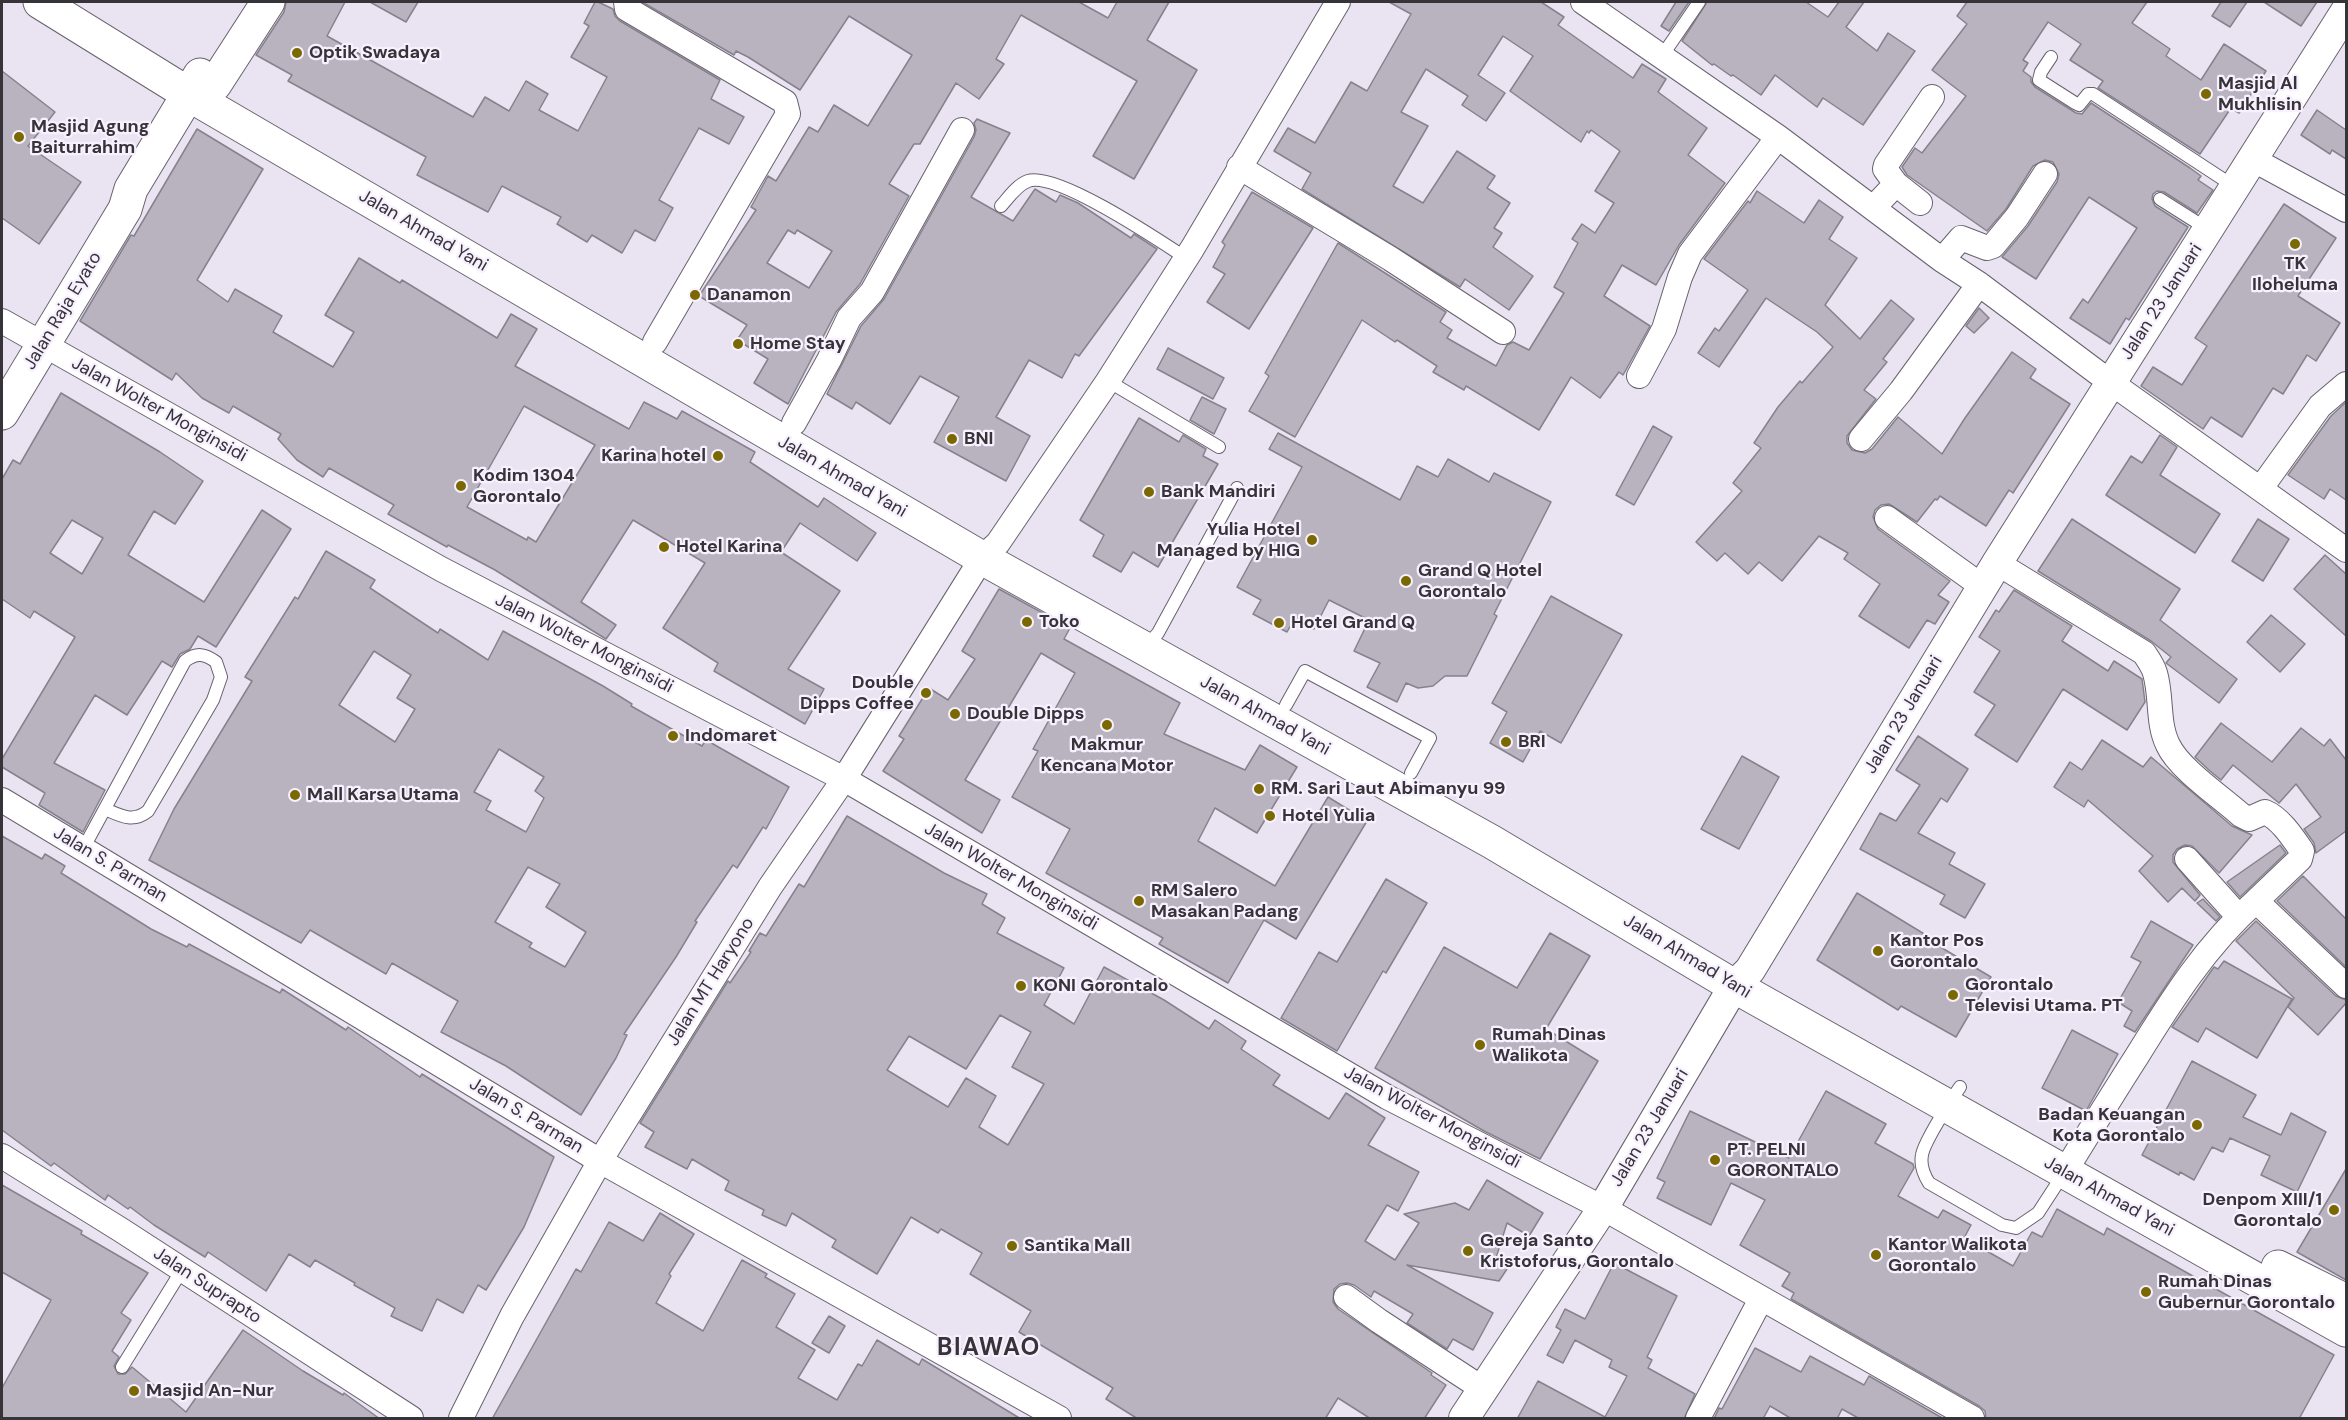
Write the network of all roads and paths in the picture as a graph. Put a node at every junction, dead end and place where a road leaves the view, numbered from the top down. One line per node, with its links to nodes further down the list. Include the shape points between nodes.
1 (40, 2): 12 (main road)
2 (83, 2): 12 (main road)
3 (249, 2): 12 (main road)
4 (268, 2): 12 (main road)
5 (626, 2): 33 (street, via 627,9 785,102 788,114)
6 (1338, 2): 17 (street, Jalan MT Haryono)
7 (1583, 2): 10 (street)
8 (1699, 2): 10 (lane)
9 (2346, 11): 16 (street, Jalan 23 Januari)
10 (1662, 56): 15 (street)
11 (2051, 57): 20 (lane, via 2039,80 2079,105 2088,94 2093,94)
12 (201, 89): 31 (main road, Jalan Ahmad Yani); 34 (main road, Jalan Raja Eyato, via 147,196 125,208)
13 (1932, 97): 19 (street, via 1885,169)
14 (962, 130): 40 (street, via 872,292 849,318)
15 (1778, 138): 24 (street); 35 (street, via 1690,254 1664,329)
16 (2253, 160): 20 (street, Jalan 23 Januari); 25 (street)
17 (1239, 167): 27 (street, Jalan MT Haryono); 32 (street)
18 (2045, 174): 28 (street, via 1993,246 1987,248 1961,238)
19 (1896, 184): 22 (street); 24 (street)
20 (2236, 188): 26 (street, Jalan 23 Januari)
21 (2160, 199): 26 (lane)
22 (1920, 203)
23 (1001, 206): 27 (lane, via 1021,184 1044,181)
24 (1874, 207): 28 (street)
25 (2346, 210)
26 (2209, 230): 37 (street, Jalan 23 Januari)
27 (1189, 254): 36 (street, Jalan MT Haryono)
28 (1942, 260): 29 (street)
29 (1979, 284): 37 (street); 41 (street)
30 (2, 321): 34 (street, Jalan Wolter Monginsidi)
31 (597, 321): 33 (main road, Jalan Ahmad Yani); 43 (main road, Jalan Ahmad Yani)
32 (1503, 332)
33 (655, 342): 40 (main road, Jalan Ahmad Yani)
34 (44, 345): 39 (main road, Jalan Raja Eyato); 51 (street, Jalan Wolter Monginsidi, via 441,569)
35 (1639, 376)
36 (1108, 381): 42 (lane); 47 (street, Jalan MT Haryono)
37 (2110, 382): 45 (street); 49 (street, Jalan 23 Januari)
38 (2346, 384): 45 (street, via 2320,406)
39 (2, 413)
40 (794, 423): 43 (main road, Jalan Ahmad Yani)
41 (1861, 439)
42 (1219, 447)
43 (846, 466): 47 (main road, Jalan Ahmad Yani)
44 (1237, 488): 50 (lane)
45 (2261, 488): 48 (street)
46 (1887, 518): 49 (street)
47 (990, 550): 50 (main road, Jalan Ahmad Yani); 51 (street, Jalan MT Haryono)
48 (2346, 550)
49 (1990, 575): 57 (street, via 2144,653 2154,670 2168,745 2179,762 2241,815 2249,819 2265,812 2272,814 2297,843 2302,851 2300,859); 58 (street, Jalan 23 Januari)
50 (1151, 641): 56 (main road, Jalan Ahmad Yani); 56 (main road, Jalan Ahmad Yani, via 1286,705 1411,773)
51 (844, 779): 62 (street, Jalan MT Haryono, via 770,887); 64 (street, Jalan Wolter Monginsidi, via 1387,1097)
52 (2, 800): 54 (street, Jalan S. Parman)
53 (105, 808): 53 (lane, via 185,661 195,654 208,656 216,662 221,677 213,700 148,811 142,816 125,818); 54 (lane)
54 (83, 849): 62 (street, Jalan S. Parman)
55 (2187, 859): 57 (street)
56 (1555, 866): 58 (main road, Jalan Ahmad Yani)
57 (2247, 909): 59 (street); 63 (street, via 2219,937 2165,1011)
58 (1742, 978): 60 (main road, Jalan Ahmad Yani); 64 (street, Jalan 23 Januari)
59 (2346, 986)
60 (1954, 1096): 63 (main road, Jalan Ahmad Yani); 63 (lane, via 1922,1154 1923,1173 1943,1193 2002,1225 2016,1228 2038,1213)
61 (2, 1156): 65 (street, Jalan Suprapto)
62 (600, 1161): 73 (street, Jalan MT Haryono, via 512,1316); 74 (street, Jalan S. Parman)
63 (2070, 1163): 68 (main road, Jalan Ahmad Yani); 69 (main road, Jalan Ahmad Yani)
64 (1603, 1208): 67 (street, Jalan Wolter Monginsidi); 71 (street, Jalan 23 Januari)
65 (182, 1270): 70 (lane); 72 (street, Jalan Suprapto)
66 (1346, 1297): 71 (street)
67 (1761, 1299): 76 (street); 77 (street, Jalan Wolter Monginsidi)
68 (2346, 1301)
69 (2346, 1330)
70 (122, 1367)
71 (1483, 1389): 75 (street, Jalan 23 Januari)
72 (411, 1419)
73 (461, 1419)
74 (1059, 1419)
75 (1464, 1419)
76 (1698, 1419)
77 (1972, 1419)

